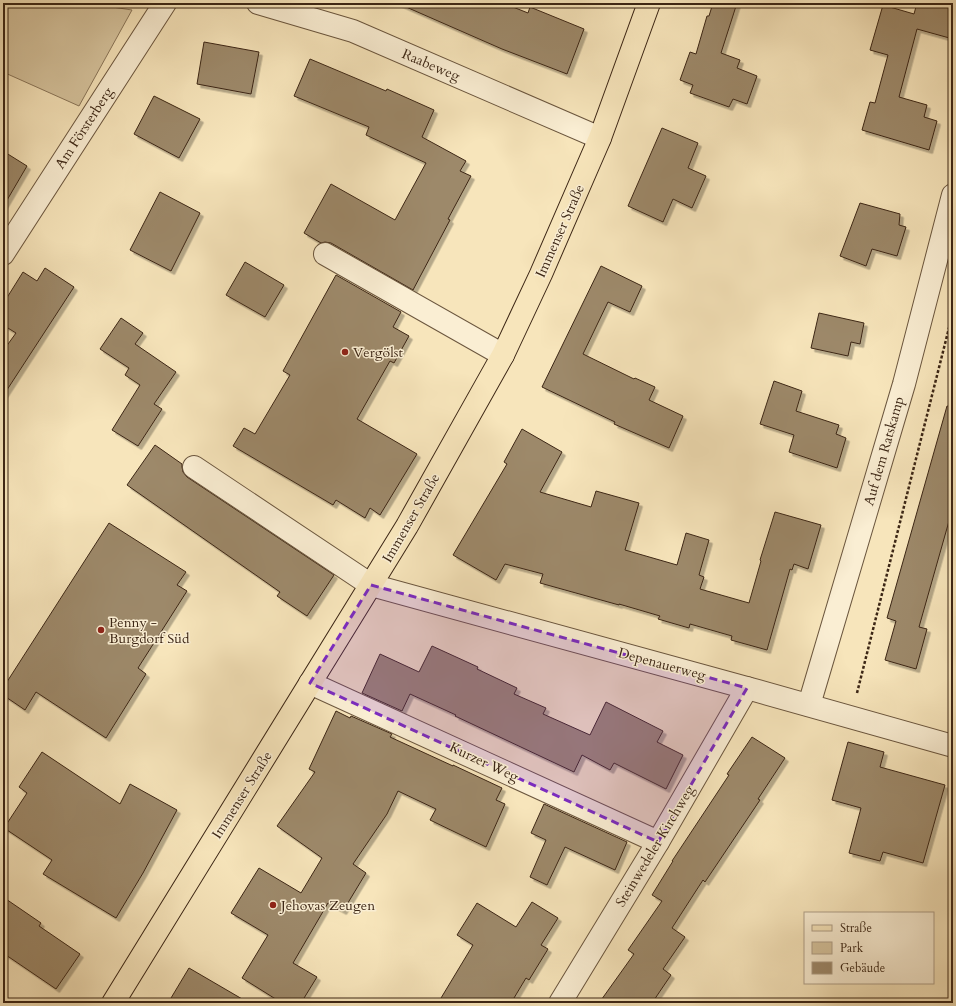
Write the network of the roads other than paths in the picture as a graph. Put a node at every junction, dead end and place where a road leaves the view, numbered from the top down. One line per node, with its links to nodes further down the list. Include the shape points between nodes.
1 (165, 3): 7 (street, Am Försterberg)
2 (259, 3): 4 (street, Raabeweg, via 353,31)
3 (649, 3): 4 (main road, Immenser Straße)
4 (600, 138): 9 (main road, Immenser Straße)
5 (953, 195): 6 (street, Auf dem Ratskamp)
6 (946, 251): 14 (street, Auf dem Ratskamp)
7 (3, 254)
8 (325, 254): 9 (street)
9 (503, 355): 11 (main road, Immenser Straße)
10 (194, 467): 11 (street, Depenauerweg)
11 (371, 585): 12 (main road, Immenser Straße); 13 (street, Depenauerweg)
12 (310, 683): 16 (street, Kurzer Weg); 17 (main road, Immenser Straße)
13 (747, 688): 14 (street, Depenauerweg); 16 (street, Steinwedeler Kirchweg)
14 (809, 705): 15 (street, Depenauerweg)
15 (953, 746)
16 (658, 842): 18 (street, Steinwedeler Kirchweg)
17 (113, 1003)
18 (560, 1003)

